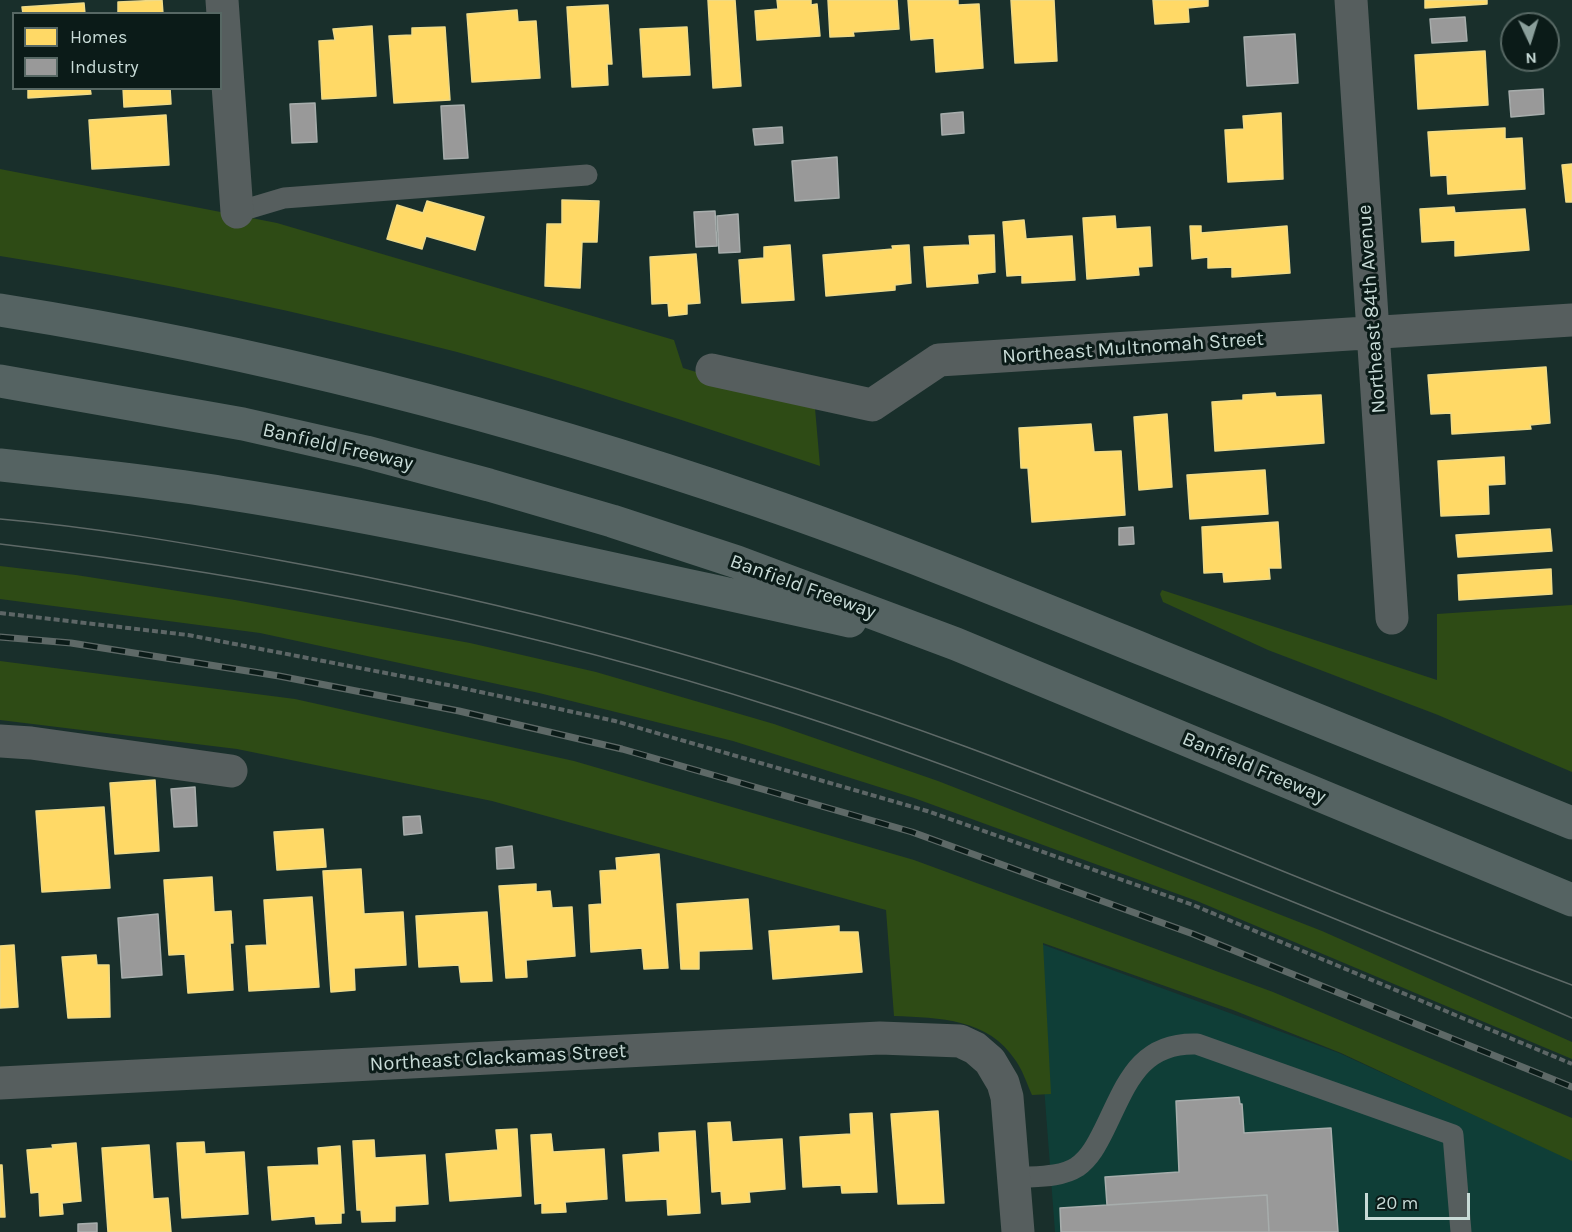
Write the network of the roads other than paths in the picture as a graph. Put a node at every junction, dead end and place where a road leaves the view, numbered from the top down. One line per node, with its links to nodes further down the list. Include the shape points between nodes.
1 (222, 0): 4 (street)
2 (1351, 0): 7 (street, Northeast 84th Avenue)
3 (587, 175): 4 (lane, via 284,198)
4 (237, 212)
5 (0, 310): 15 (highway, via 180,342 385,388 716,487 995,589)
6 (1572, 320): 7 (street, Northeast Multnomah Street)
7 (1373, 333): 8 (street, Northeast Multnomah Street, via 939,360 872,405); 11 (street, Northeast 84th Avenue)
8 (712, 370)
9 (0, 381): 12 (highway, Banfield Freeway, via 243,424 489,485 737,562)
10 (0, 465): 12 (highway, via 225,493 407,525)
11 (1392, 618)
12 (957, 644): 16 (highway, Banfield Freeway)
13 (0, 741): 14 (street)
14 (231, 771)
15 (1572, 823)
16 (1572, 900)
17 (0, 1083): 18 (street, Northeast Clackamas Street, via 880,1038 960,1041 990,1061 1003,1083)
18 (1014, 1178): 19 (street); 20 (lane, via 1065,1173 1078,1166 1093,1151 1134,1072 1158,1050 1180,1043 1197,1044 1453,1135)
19 (1018, 1232)
20 (1461, 1232)

